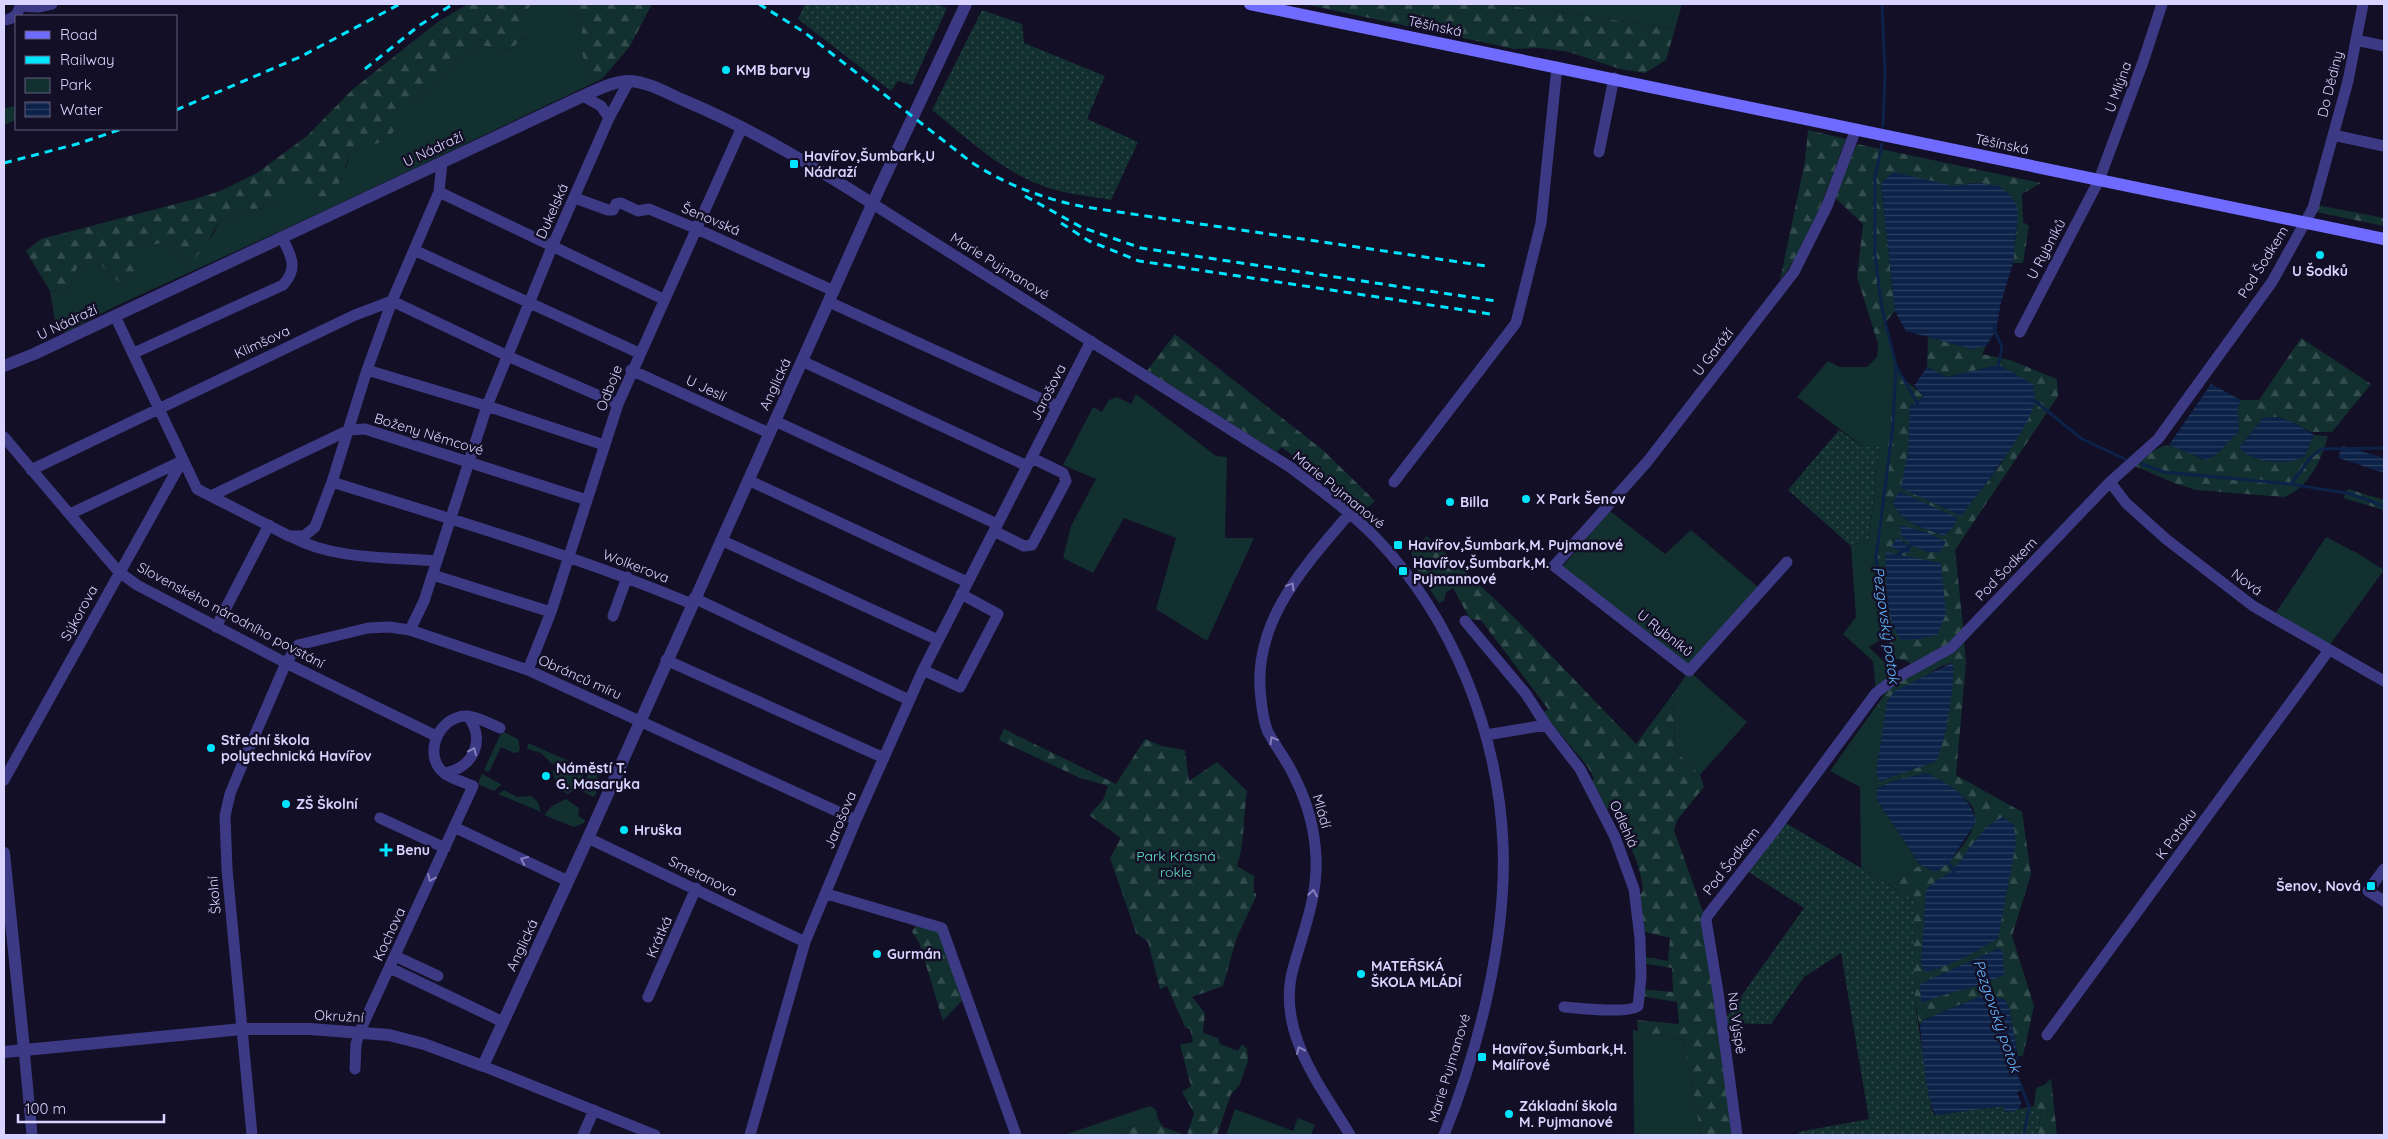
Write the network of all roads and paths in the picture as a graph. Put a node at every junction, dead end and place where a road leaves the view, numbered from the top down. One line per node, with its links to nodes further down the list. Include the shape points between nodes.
1 (52, 4): 6 (street, via 38,7)
2 (966, 4): 24 (street, Anglická)
3 (1250, 4): 10 (main road, Těšínská)
4 (2162, 4): 21 (street, U Mlýna)
5 (2363, 4): 8 (street, Do Dědiny)
6 (20, 5): 7 (street, via 14,17)
7 (4, 20)
8 (2356, 40): 9 (street, Do Dědiny); 17 (street, Do Dědiny)
9 (2384, 46)
10 (1557, 67): 11 (main road, Těšínská); 60 (street, via 1541,223 1516,323)
11 (1614, 78): 16 (main road, Těšínská); 19 (street)
12 (630, 81): 13 (street, U Nádraží); 14 (street, Dukelská); 15 (street, U Nádraží, via 652,86)
13 (583, 96): 14 (street, via 601,106); 20 (street, U Nádraží)
14 (609, 118): 23 (street, Dukelská)
15 (742, 127): 24 (street, U Nádraží); 26 (street, Odboje)
16 (1856, 129): 21 (main road, Těšínská); 74 (street, U Garáží, via 1827,206 1794,272 1647,462)
17 (2333, 135): 18 (street, Do Dědiny); 25 (street, Do Dědiny)
18 (2384, 146)
19 (1599, 152)
20 (442, 162): 22 (street); 27 (street, U Nádraží)
21 (2099, 180): 25 (main road, Těšínská); 36 (street, U Rybníků)
22 (439, 192): 29 (street); 30 (street)
23 (575, 198): 26 (street, Šenovská, via 608,210 613,210 616,204 638,211 649,209); 29 (street, Dukelská)
24 (873, 204): 31 (street, Anglická); 37 (street, Marie Pujmanové)
25 (2306, 222): 28 (main road, Těšínská); 61 (street, Pod Šodkem, via 2272,282 2158,439)
26 (697, 228): 31 (street, Šenovská); 32 (street, Odboje)
27 (282, 237): 35 (street, U Nádraží); 38 (street, via 293,267 291,276 283,285)
28 (2384, 238)
29 (552, 247): 32 (street); 34 (street, Dukelská)
30 (414, 250): 33 (street); 34 (street)
31 (831, 296): 41 (street, Anglická); 47 (street, Šenovská)
32 (663, 298): 39 (street, Odboje)
33 (392, 301): 40 (street); 43 (street); 48 (street, Klimšova, via 355,315)
34 (529, 303): 39 (street); 40 (street, Dukelská)
35 (114, 316): 38 (street); 42 (street, U Nádraží)
36 (2020, 332)
37 (1091, 341): 47 (street, Jarošova); 65 (street, Marie Pujmanové, via 1290,467)
38 (134, 353): 48 (street)
39 (639, 353): 44 (street, Odboje)
40 (508, 356): 45 (street); 46 (street, Dukelská)
41 (802, 362): 49 (street, Anglická); 56 (street)
42 (4, 366)
43 (367, 370): 46 (street); 50 (street)
44 (631, 370): 45 (street, Odboje); 51 (street, U Jeslí)
45 (618, 404): 53 (street, Odboje)
46 (487, 406): 53 (street); 55 (street, Dukelská)
47 (1057, 406): 56 (street, Jarošova)
48 (158, 408): 54 (street); 57 (street, Klimšova)
49 (775, 421): 51 (street, Anglická); 68 (street)
50 (349, 430): 55 (street, Boženy Němcové, via 365,429); 59 (street); 62 (street, Boženy Němcové)
51 (769, 433): 58 (street, Anglická)
52 (4, 437): 57 (street, Slovenského národního povstání)
53 (604, 445): 63 (street, Odboje)
54 (182, 461): 62 (street, via 197,488); 64 (street); 75 (street, Sýkorova)
55 (468, 462): 63 (street, Boženy Němcové); 66 (street, Dukelská)
56 (1030, 462): 68 (street, Jarošova); 68 (street, via 1063,473 1066,481 1032,545 1024,546)
57 (31, 470): 64 (street, Slovenského národního povstání)
58 (748, 480): 70 (street, Anglická); 78 (street)
59 (332, 482): 66 (street); 69 (street, via 315,527 304,536)
60 (1394, 482)
61 (2110, 482): 87 (street, Nová, via 2126,503 2160,533 2253,606); 114 (street, Pod Šodkem, via 1951,648 1876,693)
62 (213, 496): 67 (street)
63 (587, 500): 71 (street, Odboje)
64 (70, 514): 75 (street, Slovenského národního povstání)
65 (1349, 514): 98 (street, Marie Pujmanové, via 1393,558 1446,636 1468,682); 136 (street, Mládí, one-way to 65, via 1302,1054 1290,1016 1292,972 1313,897 1315,843 1295,777 1267,730 1258,681 1265,638 1274,614 1298,575)
66 (449, 519): 71 (street); 72 (street, Dukelská)
67 (269, 525): 69 (street); 84 (street)
68 (995, 527): 78 (street, Jarošova)
69 (289, 536): 72 (street, via 327,552)
70 (721, 540): 80 (street, Anglická); 86 (street)
71 (569, 557): 77 (street, Wolkerova); 81 (street, Odboje)
72 (436, 562): 76 (street, Dukelská)
73 (1787, 562): 74 (street, U Rybníků, via 1689,671)
74 (1554, 566)
75 (119, 572): 84 (street, Slovenského národního povstání); 102 (street, Sýkorova)
76 (433, 575): 81 (street); 85 (street, Dukelská)
77 (627, 577): 80 (street, Wolkerova); 82 (street)
78 (967, 582): 79 (street, Jarošova)
79 (961, 594): 86 (street, Jarošova); 91 (street, via 998,614 960,687)
80 (693, 601): 88 (street, Anglická); 93 (street, Wolkerova)
81 (551, 612): 90 (street, Odboje)
82 (612, 616)
83 (1465, 621): 96 (street, Odlehlá, via 1526,694)
84 (216, 627): 89 (street, Slovenského národního povstání)
85 (410, 630): 89 (street, Obránců míru, via 368,628 335,635 298,646); 90 (street, Obránců míru)
86 (938, 640): 91 (street, Jarošova)
87 (2329, 650): 92 (street, Nová); 124 (street, K Potoku)
88 (666, 660): 95 (street, Anglická); 100 (street)
89 (286, 663): 99 (street, Slovenského národního povstání); 122 (street, Školní, via 246,753 225,816 226,860)
90 (528, 670): 95 (street, Obránců míru)
91 (923, 670): 93 (street, Jarošova)
92 (2384, 681)
93 (909, 700): 100 (street, Jarošova)
94 (468, 716): 97 (street); 99 (street, via 446,722); 101 (street, one-way to 94, via 457,771 473,754 478,738 475,725)
95 (640, 720): 104 (street, Obránců míru); 106 (street, Anglická)
96 (1546, 725): 98 (street); 120 (street, Odlehlá, via 1580,769 1615,837 1634,889 1640,938 1641,977 1635,1009)
97 (500, 728)
98 (1486, 734): 137 (street, Marie Pujmanové, via 1503,843 1502,891 1494,961 1463,1081)
99 (436, 736): 101 (street, via 434,751 437,765)
100 (884, 758): 104 (street, Jarošova)
101 (444, 773): 105 (street, Kochova, via 473,786)
102 (4, 780)
103 (380, 818): 107 (street)
104 (856, 820): 112 (street, Jarošova)
105 (454, 827): 107 (street, Kochova); 110 (street, one-way to 105)
106 (588, 838): 110 (street, Anglická); 111 (street, Smetanova)
107 (445, 848): 116 (street, Kochova, one-way to 116)
108 (4, 853): 125 (street)
109 (2384, 869): 113 (street, via 2368,891)
110 (568, 881): 121 (street, Anglická)
111 (696, 888): 115 (street, Smetanova); 119 (street, Krátká)
112 (827, 894): 115 (street, Jarošova); 135 (street, via 942,928)
113 (2384, 901)
114 (1708, 915): 138 (street, Na Výspě, via 1706,920)
115 (806, 942): 134 (street, Jarošova)
116 (395, 956): 117 (street, Kochova); 118 (street)
117 (390, 968): 121 (street); 123 (street, Kochova)
118 (438, 976)
119 (648, 997)
120 (1564, 1007)
121 (503, 1022): 127 (street, Anglická)
122 (242, 1028): 123 (street, Okružní); 125 (street, Okružní); 131 (street, Školní)
123 (360, 1031): 127 (street, Okružní, via 424,1044); 128 (street, Kochova)
124 (2047, 1035)
125 (24, 1050): 126 (street, Okružní); 130 (street)
126 (4, 1052)
127 (483, 1066): 129 (street, Okružní)
128 (355, 1069)
129 (594, 1110): 132 (street); 133 (street, Okružní)
130 (32, 1135)
131 (252, 1135)
132 (583, 1135)
133 (655, 1135)
134 (750, 1135)
135 (1016, 1135)
136 (1350, 1135)
137 (1444, 1135)
138 (1737, 1135)

